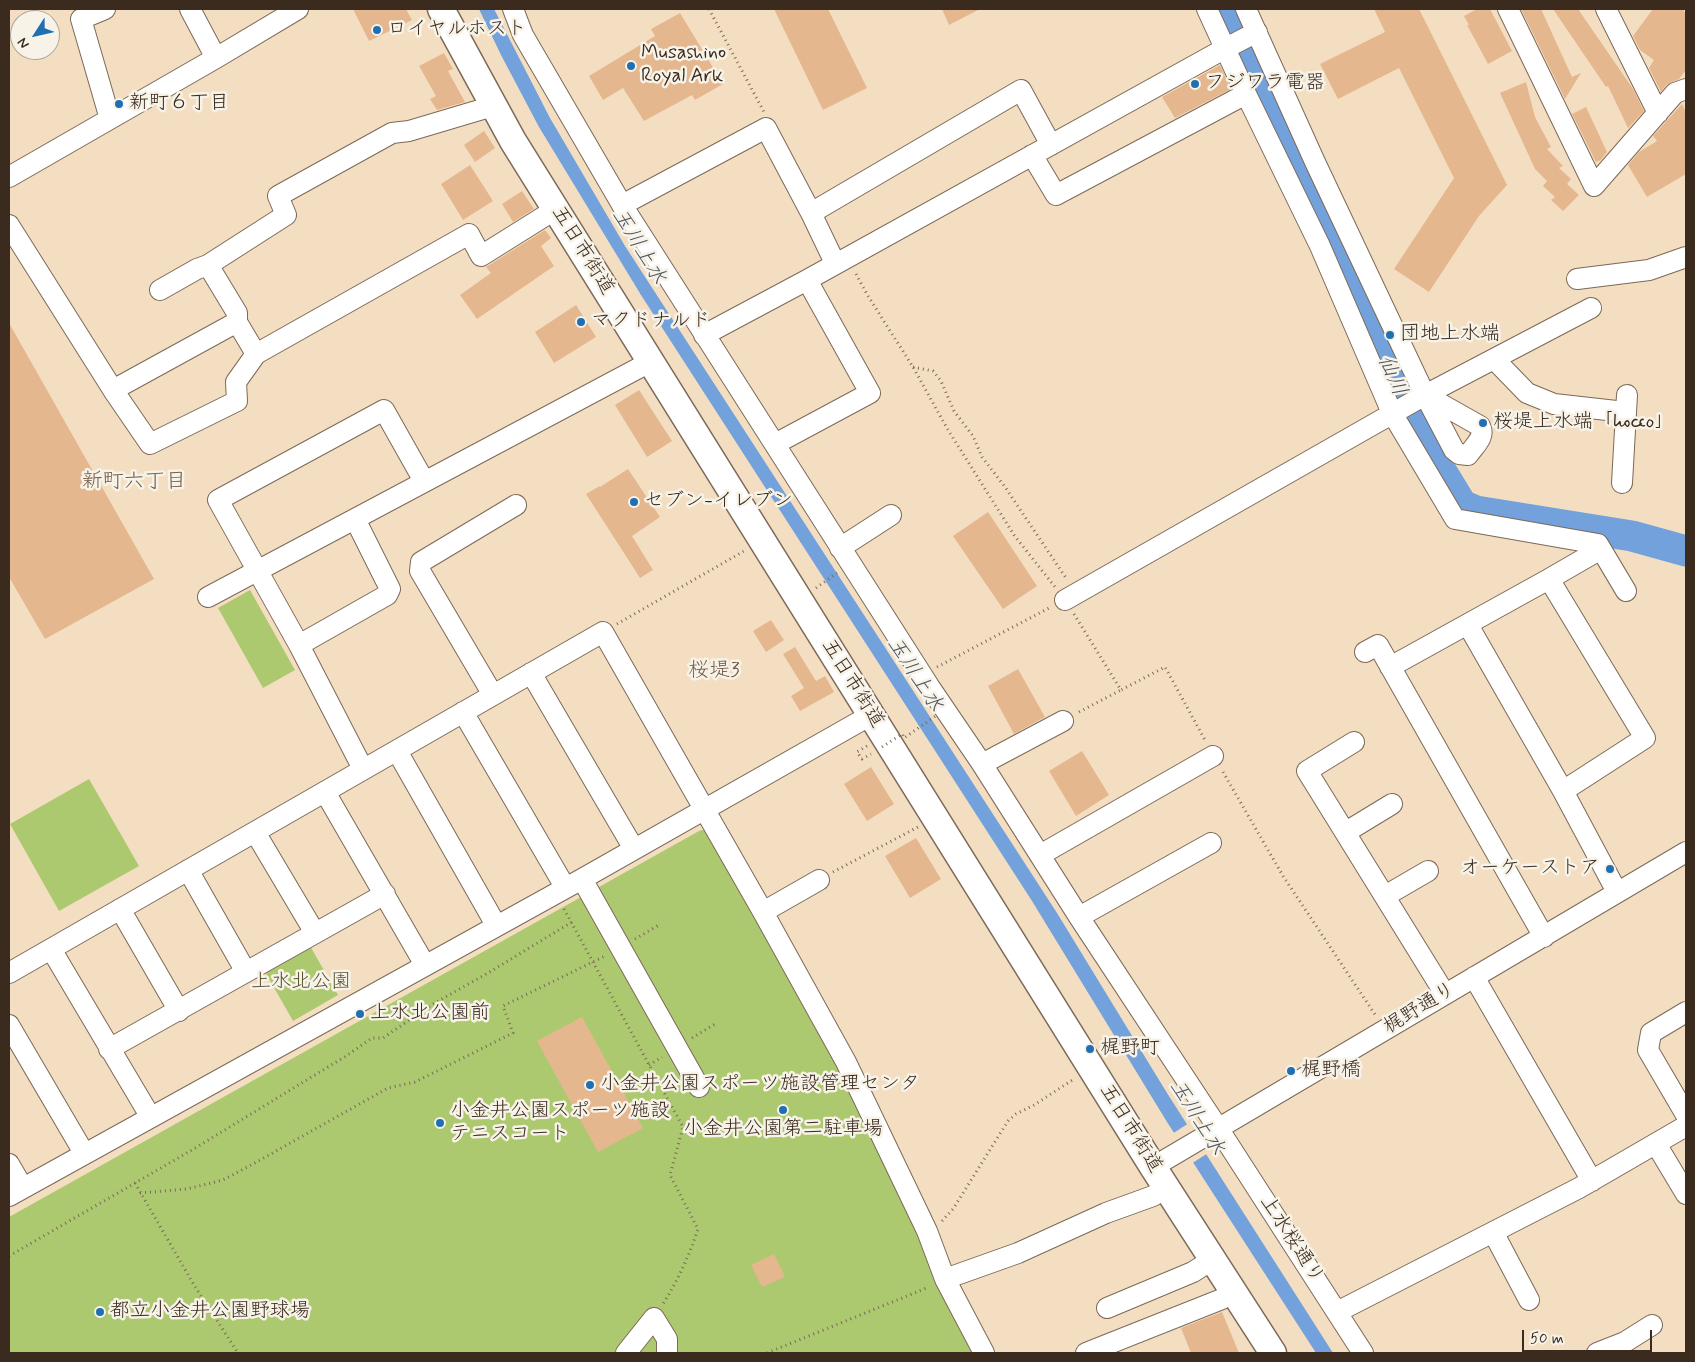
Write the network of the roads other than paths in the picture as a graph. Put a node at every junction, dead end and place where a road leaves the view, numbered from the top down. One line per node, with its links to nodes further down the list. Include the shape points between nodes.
1 (105, 9): 17 (street, via 81,18)
2 (190, 9): 12 (street)
3 (298, 9): 12 (street)
4 (441, 9): 15 (main road, 五日市街道)
5 (513, 9): 21 (street, 上水桜通り, via 523,35)
6 (1207, 9): 11 (street)
7 (1246, 9): 10 (street)
8 (1508, 9): 16 (street, via 1594,186)
9 (1606, 9): 16 (street)
10 (1258, 32): 11 (street); 38 (street)
11 (1224, 49): 14 (street); 18 (street)
12 (216, 58): 17 (street)
13 (1686, 89): 16 (street, via 1675,93)
14 (1246, 94): 19 (street, via 1056,195); 39 (street, via 1320,246)
15 (494, 106): 22 (main road, 五日市街道); 27 (street, via 409,131 392,132 278,196 286,215)
16 (1658, 112)
17 (110, 119): 20 (street)
18 (1051, 145): 19 (street); 23 (street, via 1021,90)
19 (1032, 155): 26 (street)
20 (9, 177)
21 (622, 205): 23 (street, via 766,128); 33 (street, 上水桜通り)
22 (556, 210): 34 (street, via 480,256 469,234); 36 (main road, 五日市街道)
23 (811, 213): 26 (street)
24 (9, 225): 37 (street)
25 (1686, 257): 29 (street, via 1649,270)
26 (841, 260): 28 (street)
27 (208, 265): 30 (street); 32 (street, via 237,313)
28 (807, 280): 33 (street); 40 (street, via 870,393)
29 (1577, 280)
30 (160, 290)
31 (1591, 308): 35 (street)
32 (238, 322): 34 (street); 37 (street)
33 (704, 335): 40 (street, 上水桜通り)
34 (256, 354): 37 (street, via 236,382 237,401 150,444)
35 (1494, 359): 38 (street); 42 (street, via 1527,393 1554,404 1626,403)
36 (650, 362): 41 (street); 60 (main road, 五日市街道)
37 (113, 390)
38 (1420, 397): 39 (street)
39 (1392, 412): 47 (street, via 1455,518 1598,544); 52 (street)
40 (775, 444): 46 (street, 上水桜通り)
41 (424, 481): 45 (street); 48 (street, via 384,410 218,500)
42 (1621, 483)
43 (516, 505): 58 (street, via 421,562 420,571)
44 (891, 515): 46 (street)
45 (355, 519): 48 (street); 54 (street, via 390,589 387,596)
46 (840, 548): 65 (street, 上水桜通り)
47 (1601, 549): 49 (street); 50 (street)
48 (258, 571): 51 (street); 54 (street)
49 (1550, 579): 53 (street); 67 (street, via 1645,738)
50 (1626, 591)
51 (208, 597)
52 (1070, 597)
53 (1468, 624): 56 (street); 67 (street)
54 (299, 645): 66 (street)
55 (1366, 652): 56 (street, via 1378,645)
56 (1390, 667): 89 (street)
57 (532, 673): 58 (street); 70 (street, via 603,632); 74 (street)
58 (493, 695): 59 (street)
59 (463, 712): 63 (street); 80 (street)
60 (871, 715): 70 (street); 108 (main road, 五日市街道)
61 (1063, 721): 65 (street)
62 (1354, 742): 72 (street, via 1307,771)
63 (397, 751): 66 (street); 87 (street)
64 (1213, 756): 76 (street)
65 (982, 764): 76 (street, 上水桜通り)
66 (364, 769): 68 (street)
67 (1562, 791): 81 (street)
68 (325, 792): 71 (street); 82 (street)
69 (1392, 804): 72 (street)
70 (704, 809): 74 (street); 85 (street)
71 (255, 832): 77 (street); 88 (street)
72 (1346, 832): 83 (street)
73 (1211, 843): 86 (street)
74 (634, 849): 80 (street)
75 (1686, 852): 81 (street, 梶野通り)
76 (1040, 855): 86 (street, 上水桜通り)
77 (188, 870): 84 (street); 92 (street)
78 (1428, 871): 83 (street)
79 (819, 880): 85 (street)
80 (567, 886): 87 (street); 100 (street)
81 (1617, 892): 89 (street, 梶野通り)
82 (385, 894): 88 (street); 91 (street)
83 (1385, 896): 95 (street)
84 (120, 909): 90 (street); 96 (street)
85 (763, 912): 114 (street, via 846,1062 927,1230)
86 (1078, 917): 104 (street, 上水桜通り)
87 (496, 925): 91 (street)
88 (315, 933): 92 (street)
89 (1544, 936): 94 (street, 梶野通り)
90 (51, 949): 93 (street); 99 (street)
91 (426, 965): 102 (street)
92 (246, 972): 96 (street)
93 (9, 973)
94 (1474, 977): 95 (street, 梶野通り); 109 (street)
95 (1445, 994): 104 (street, 梶野通り)
96 (179, 1011): 99 (street)
97 (1686, 1012): 101 (street, via 1651,1032 1648,1050)
98 (9, 1025): 106 (street)
99 (110, 1049): 102 (street)
100 (699, 1087)
101 (1686, 1115)
102 (150, 1116): 106 (street)
103 (1686, 1126): 105 (street)
104 (1213, 1131): 108 (street, 梶野通り, via 1177,1153); 118 (street, 上水桜通り)
105 (1656, 1144): 109 (street); 111 (street)
106 (84, 1153): 110 (street)
107 (9, 1164): 110 (street)
108 (1160, 1177): 113 (main road, 五日市街道); 114 (street, 梶野通り, via 1153,1196 1106,1213 1018,1253)
109 (1592, 1181): 112 (street)
110 (16, 1192)
111 (1686, 1194)
112 (1493, 1232): 116 (street); 118 (street)
113 (1213, 1259): 115 (main road, 五日市街道); 117 (street, via 1193,1272)
114 (945, 1279): 122 (street)
115 (1233, 1291): 123 (street, via 1222,1299); 124 (main road, 五日市街道)
116 (1529, 1300)
117 (1107, 1308)
118 (1337, 1312): 125 (street, 上水桜通り)
119 (1652, 1324): 126 (street, via 1625,1342)
120 (626, 1353): 121 (street, via 654,1318 667,1339)
121 (667, 1353)
122 (984, 1353)
123 (1086, 1353)
124 (1273, 1353)
125 (1363, 1353)
126 (1597, 1353)

